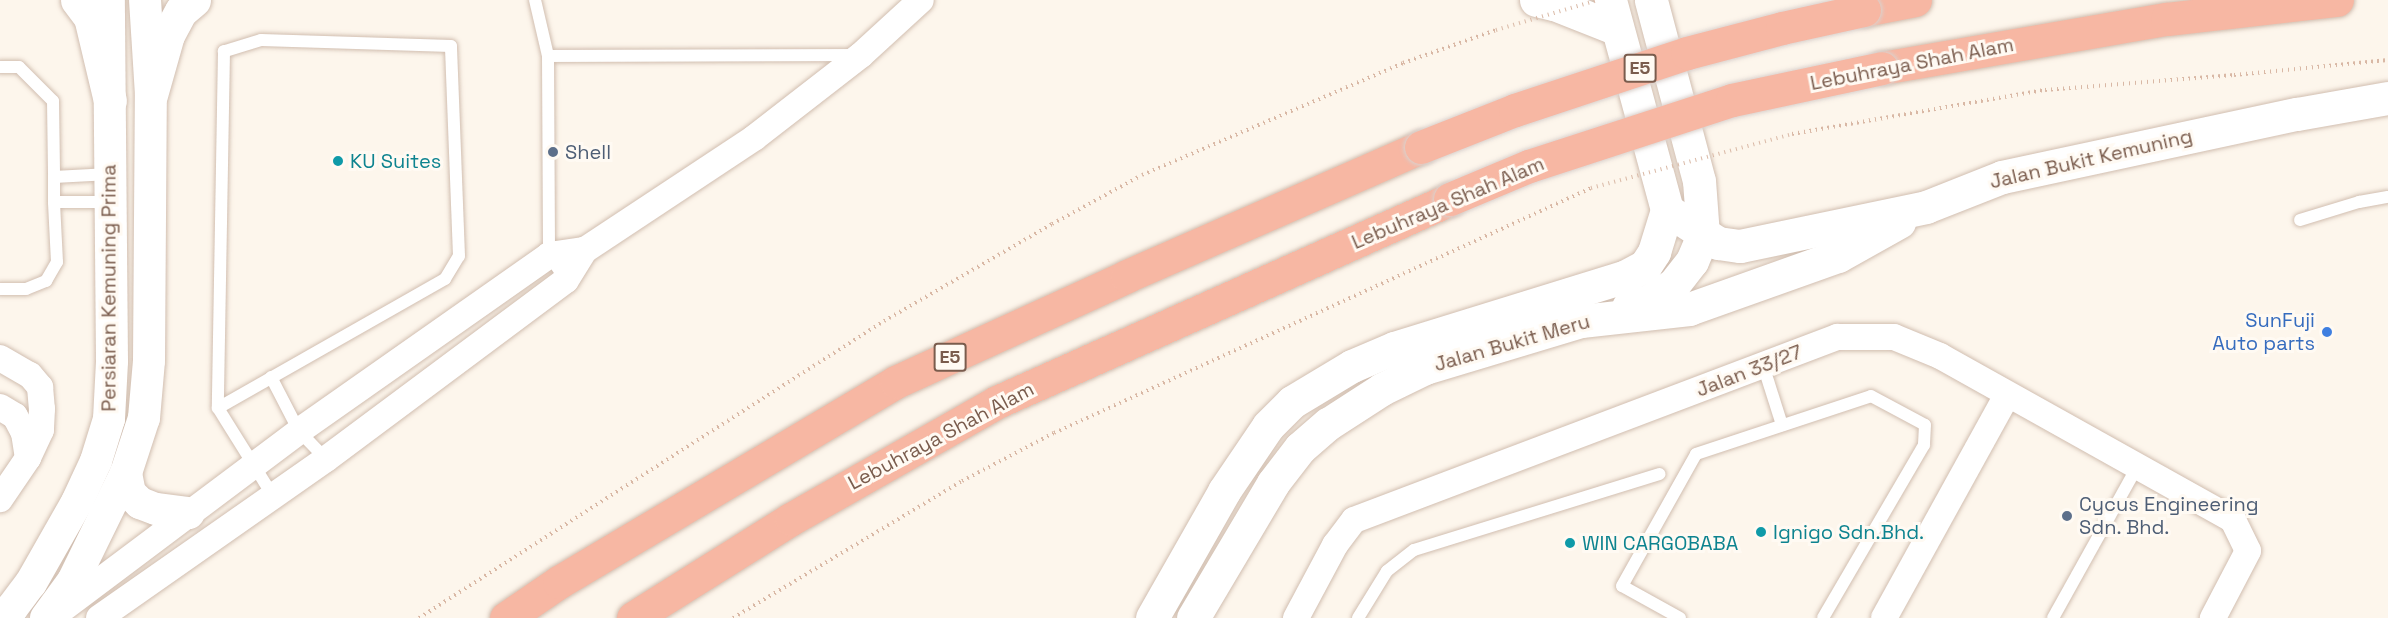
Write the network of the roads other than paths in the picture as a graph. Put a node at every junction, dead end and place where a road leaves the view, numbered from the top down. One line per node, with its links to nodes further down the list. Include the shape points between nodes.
1 (77, 0): 17 (main road, via 90,17)
2 (109, 0): 17 (street, Persiaran Kemuning Prima)
3 (146, 0): 15 (street, Persiaran Kemuning Prima)
4 (194, 0): 15 (main road, via 181,11 168,35)
5 (535, 0): 13 (lane)
6 (921, 0): 12 (street)
7 (1536, 0): 11 (main road)
8 (1651, 0): 25 (main road, via 1699,182)
9 (1915, 0): 51 (highway, E5, bridge, via 1687,53 1421,147 896,382 558,582)
10 (2337, 0): 52 (highway, Lebuhraya Shah Alam, bridge, via 2167,19 1882,68 1732,100 1529,166 997,402 791,519)
11 (1613, 14): 23 (main road)
12 (861, 55): 13 (lane); 26 (street, via 754,138)
13 (548, 56): 27 (lane)
14 (0, 67): 18 (lane, via 19,67 53,101)
15 (151, 95): 43 (street, Persiaran Kemuning Prima, via 149,361 144,418)
16 (2388, 98): 22 (main road, Jalan Bukit Kemuning, via 2002,177)
17 (110, 101): 19 (street, Persiaran Kemuning Prima)
18 (54, 177): 19 (lane); 21 (lane)
19 (111, 188): 21 (lane); 48 (street, Persiaran Kemuning Prima, via 109,419 77,502 31,584)
20 (2388, 197): 24 (lane)
21 (54, 202): 29 (lane, via 57,262 46,281 26,289)
22 (1926, 207): 25 (main road, Jalan Bukit Kemuning, via 1740,246); 30 (main road, Jalan Bukit Meru, via 1838,256 1689,309)
23 (1667, 210): 25 (main road, Jalan Bukit Kemuning); 53 (main road, Jalan Bukit Meru, via 1646,266 1624,277 1394,348 1352,366 1292,402 1268,426 1224,491)
24 (2300, 220)
25 (1703, 236): 30 (main road, via 1683,273 1662,293 1649,301)
26 (585, 250): 27 (street); 28 (street)
27 (549, 255): 28 (lane); 38 (street)
28 (566, 280): 40 (street)
29 (0, 289)
30 (1581, 321): 54 (main road, Jalan Bukit Meru, via 1425,368 1382,389 1328,424 1300,448 1273,483)
31 (0, 358): 39 (street, via 30,375 40,387 41,430)
32 (1763, 365): 34 (street, Jalan 33/27, via 1837,337 1894,337 1940,356); 37 (lane); 55 (street, Jalan 33/27, via 1354,520 1335,545)
33 (271, 377): 36 (lane); 36 (lane, via 445,279 459,256 451,46 261,40 224,51); 38 (lane)
34 (2007, 394): 42 (street, Jalan 33/27); 59 (street)
35 (0, 407): 39 (street, via 20,424)
36 (218, 408): 41 (lane)
37 (1782, 425): 57 (lane, via 1695,454 1622,586); 58 (lane, via 1871,396 1925,425 1924,445)
38 (299, 431): 40 (lane); 41 (street)
39 (28, 458): 46 (street)
40 (326, 459): 45 (street)
41 (254, 464): 45 (lane); 47 (street)
42 (2137, 467): 60 (lane); 61 (street, Jalan 33/27, via 2233,520 2248,551)
43 (126, 473): 47 (street, via 130,493 140,503); 49 (street, Persiaran Kemuning Prima, via 73,581)
44 (1659, 474): 56 (lane, via 1414,550 1387,571)
45 (273, 496): 50 (street)
46 (0, 499)
47 (189, 513): 49 (street)
48 (0, 618)
49 (47, 618)
50 (99, 618)
51 (506, 618)
52 (633, 618)
53 (1152, 618)
54 (1193, 618)
55 (1296, 618)
56 (1358, 618)
57 (1680, 618)
58 (1823, 618)
59 (1884, 618)
60 (2053, 618)
61 (2213, 618)

